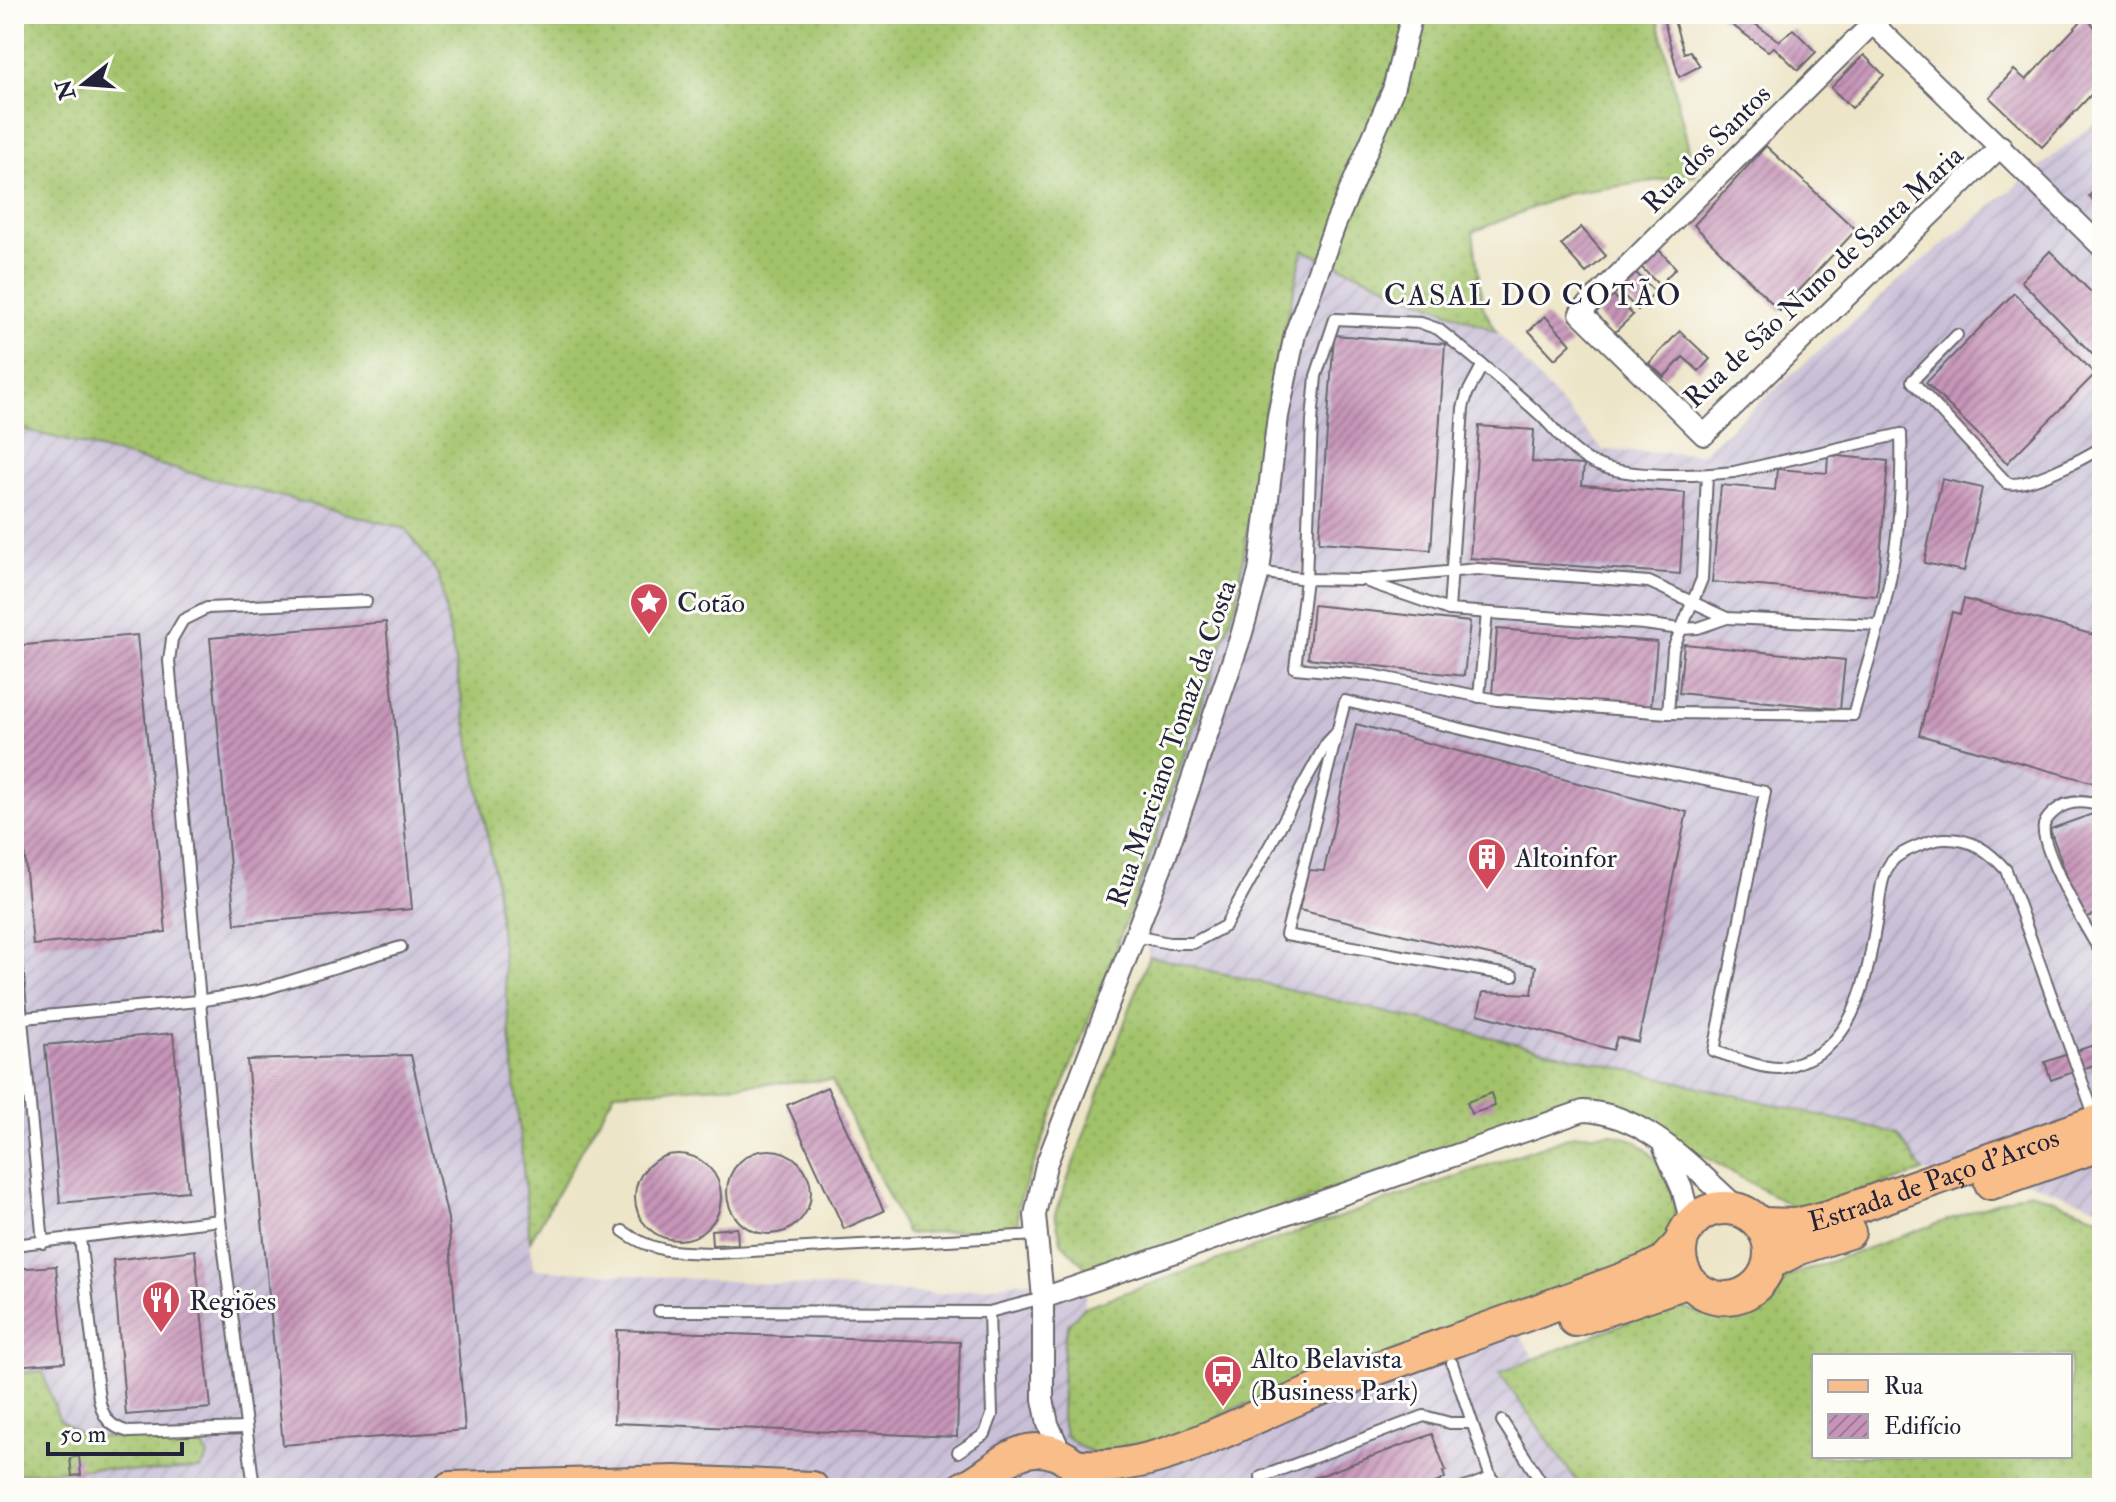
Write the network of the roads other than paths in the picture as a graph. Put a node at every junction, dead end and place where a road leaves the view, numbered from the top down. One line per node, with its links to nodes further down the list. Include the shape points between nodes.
1 (1412, 14): 11 (street, Rua Marciano Tomaz da Costa, via 1393,90 1295,334 1278,416)
2 (1868, 18): 3 (street); 5 (street, Rua dos Santos)
3 (2001, 146): 4 (street); 5 (street, Rua de São Nuno de Santa Maria, via 1704,435)
4 (2102, 247)
5 (1580, 313)
6 (1957, 335): 8 (lane, via 1912,381 2007,483 2029,481)
7 (1482, 366): 9 (lane, via 1541,415 1574,451 1597,465 1621,472); 10 (lane, via 1463,408); 12 (lane, via 1438,329 1421,323 1335,319 1316,376)
8 (2102, 447)
9 (1707, 475): 15 (lane, via 1702,579); 19 (lane, via 1901,434 1903,486)
10 (1451, 569): 13 (lane); 15 (lane, via 1649,582); 16 (lane)
11 (1259, 572): 12 (lane); 26 (street, Rua Marciano Tomaz da Costa, via 1199,761)
12 (1306, 579): 13 (lane); 21 (lane, via 1295,668 1372,675)
13 (1363, 580): 16 (lane)
14 (366, 601): 30 (lane, via 207,608 183,620 172,639 169,661)
15 (1694, 602): 18 (lane); 20 (lane)
16 (1449, 610): 17 (lane)
17 (1487, 613): 20 (lane); 21 (lane)
18 (1727, 618): 19 (lane); 20 (lane)
19 (1879, 625): 22 (lane, via 1853,715)
20 (1680, 629): 22 (lane, via 1673,649)
21 (1479, 697): 22 (lane)
22 (1668, 713)
23 (1339, 730): 26 (lane, via 1326,744 1225,926 1193,943); 29 (lane, via 1286,935); 32 (lane, via 1345,701 1765,792 1714,1051 1767,1067 1783,1069 1820,1054 1842,1033 1855,1007 1882,882 1893,860 1941,839 1964,840 1988,850 2006,870)
24 (2102, 806): 28 (lane, via 2076,801 2060,806 2044,827 2051,855)
25 (14, 934): 31 (lane)
26 (1135, 936): 38 (street, Rua Marciano Tomaz da Costa, via 1046,1165)
27 (401, 947): 30 (lane, via 258,991)
28 (2102, 954)
29 (1513, 976)
30 (198, 1001): 31 (lane); 35 (lane)
31 (18, 1019): 40 (lane)
32 (2100, 1128): 34 (main road, Estrada de Paço d'Arcos, via 1828,1217 1796,1225); 42 (main road, Estrada de Paço d'Arcos)
33 (1661, 1141): 34 (street); 37 (street, via 1682,1189); 44 (street, via 1602,1112 1583,1111)
34 (1751, 1217): 37 (main road, Estrada de Paço d'Arcos, via 1725,1207 1710,1210); 42 (main road, via 1769,1238)
35 (220, 1220): 39 (lane); 51 (lane)
36 (623, 1231): 38 (lane, via 642,1245 717,1253)
37 (1686, 1233): 43 (main road, via 1680,1259); 54 (main road, Estrada de Paço d'Arcos, via 1663,1262 1645,1271 1312,1393 1169,1452 1113,1467)
38 (1036, 1235): 44 (street, Rua Marciano Tomaz da Costa)
39 (80, 1238): 40 (lane); 51 (lane, via 99,1399 108,1422 129,1432)
40 (43, 1243): 41 (lane)
41 (14, 1245)
42 (1770, 1263): 43 (main road, Estrada de Paço d'Arcos, via 1755,1288 1742,1296 1713,1297)
43 (1689, 1281): 47 (main road)
44 (1043, 1298): 46 (lane); 48 (street, Rua Marciano Tomaz da Costa)
45 (659, 1311): 46 (lane)
46 (989, 1312): 52 (lane, via 992,1415 985,1434)
47 (1452, 1363): 50 (lane); 60 (main road)
48 (1043, 1399): 53 (street, Rua Marciano Tomaz da Costa, via 1037,1427); 54 (street, Rua Marciano Tomaz da Costa, via 1048,1424)
49 (1502, 1421): 64 (lane)
50 (1472, 1423): 55 (lane); 61 (lane, via 1424,1416 1261,1477)
51 (245, 1428): 56 (lane)
52 (958, 1452)
53 (1002, 1469): 54 (main road, Estrada de Paço d'Arcos, via 1039,1450); 59 (main road)
54 (1075, 1469)
55 (1491, 1478): 62 (lane); 63 (lane)
56 (254, 1488)
57 (450, 1488): 58 (main road, via 675,1482)
58 (812, 1488)
59 (963, 1488)
60 (1131, 1488)
61 (1264, 1488)
62 (1464, 1488)
63 (1502, 1488)
64 (1545, 1488)

